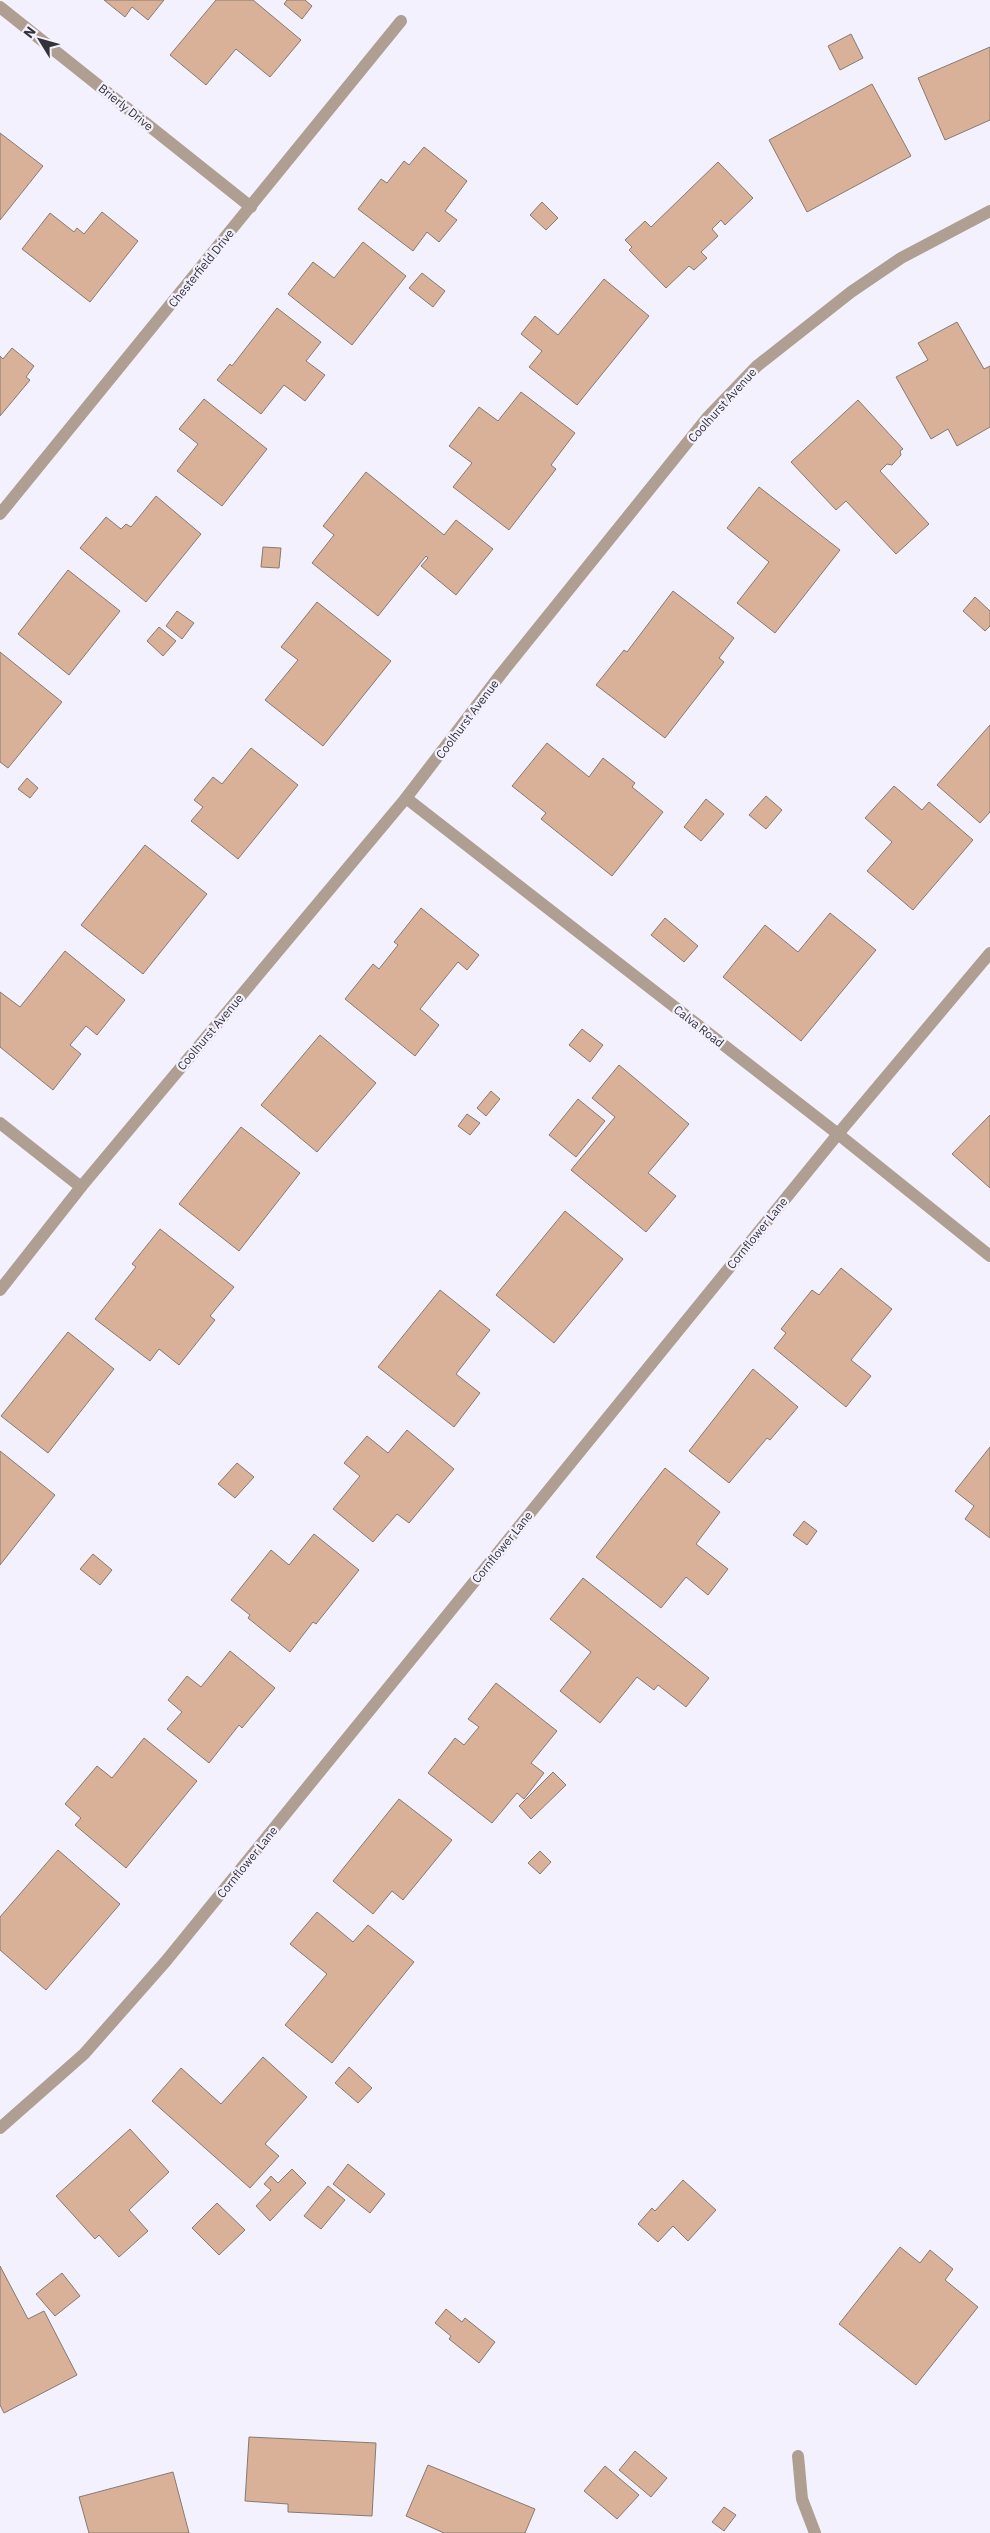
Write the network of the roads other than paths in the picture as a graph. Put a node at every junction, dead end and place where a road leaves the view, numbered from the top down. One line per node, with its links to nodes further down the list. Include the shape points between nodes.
1 (0, 6): 3 (street, Brierly Drive)
2 (401, 21): 3 (street, Chesterfield Drive)
3 (251, 207): 5 (street, Chesterfield Drive)
4 (990, 211): 6 (street, Coolhurst Avenue, via 901,258 851,292 757,366 707,418 501,674)
5 (0, 514)
6 (406, 798): 9 (street, Calva Road); 10 (street, Coolhurst Avenue)
7 (990, 953): 9 (street, Cornflower Lane)
8 (0, 1123): 10 (street)
9 (838, 1134): 11 (street, Calva Road); 13 (street, Cornflower Lane, via 166,1961 84,2054)
10 (81, 1187): 12 (street, Coolhurst Avenue)
11 (990, 1256)
12 (0, 1290)
13 (0, 2128)
14 (798, 2456): 15 (street, via 802,2499)
15 (815, 2533)

